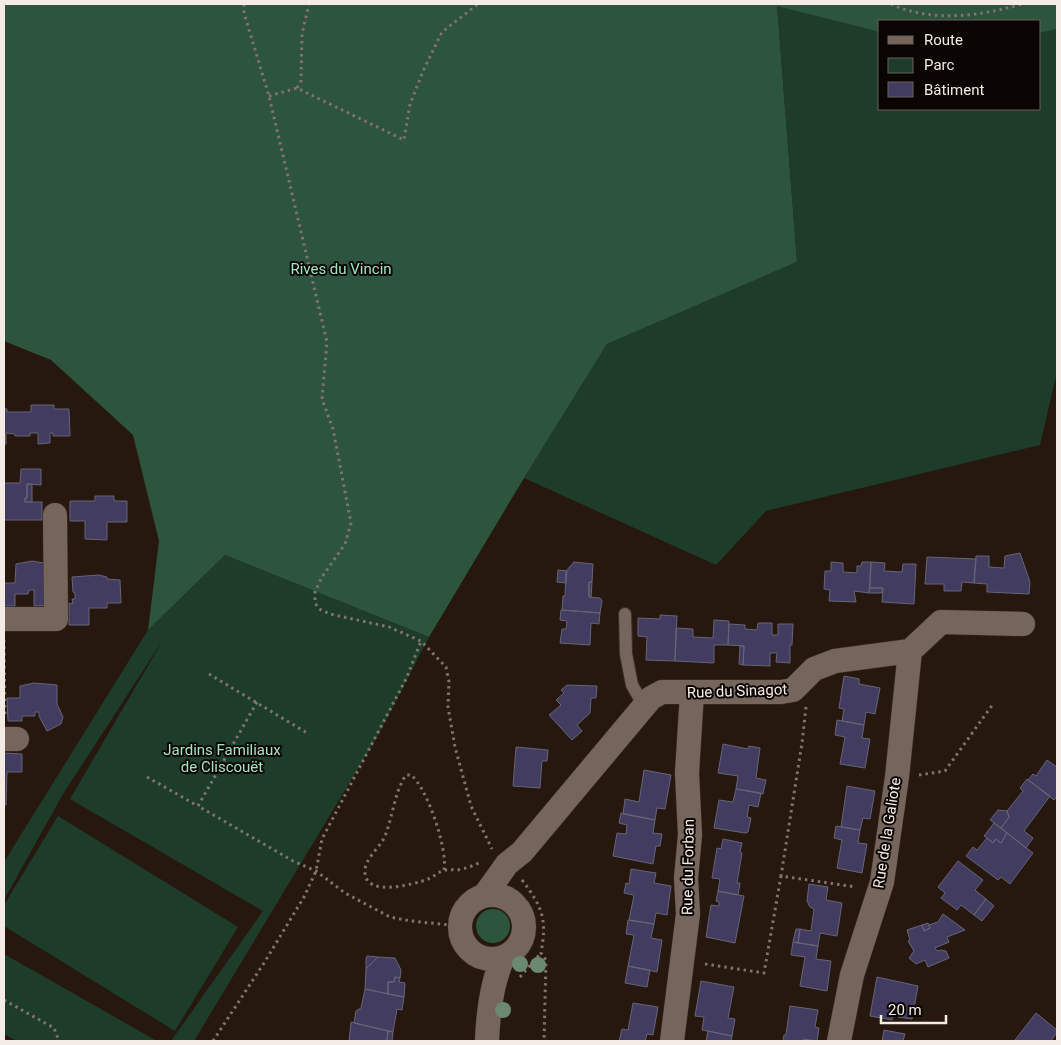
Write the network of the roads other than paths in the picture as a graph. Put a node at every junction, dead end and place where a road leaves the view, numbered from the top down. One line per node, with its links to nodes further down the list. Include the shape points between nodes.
1 (54, 515): 3 (street, via 56,619)
2 (625, 614): 7 (lane, via 626,654 632,685)
3 (4, 619)
4 (1023, 624): 5 (street, via 941,622)
5 (910, 651): 6 (street, Rue du Sinagot, via 835,661 814,669 793,690); 16 (street, Rue de la Galiote, via 882,882 852,974)
6 (692, 693): 7 (street, Rue du Sinagot, via 662,692); 15 (street, Rue du Forban, via 687,773 690,834 686,878 688,914)
7 (644, 706): 8 (street, Rue du Sinagot)
8 (509, 861): 9 (street, Rue du Sinagot); 10 (street)
9 (484, 896): 10 (street, via 499,895); 11 (street, via 467,907 460,926 461,936)
10 (513, 902): 12 (street, via 524,919 524,929 518,947)
11 (473, 953): 12 (street, via 492,960); 13 (street, via 480,967)
12 (504, 958): 13 (street)
13 (488, 1014): 14 (street)
14 (487, 1041)
15 (672, 1041)
16 (839, 1041)

